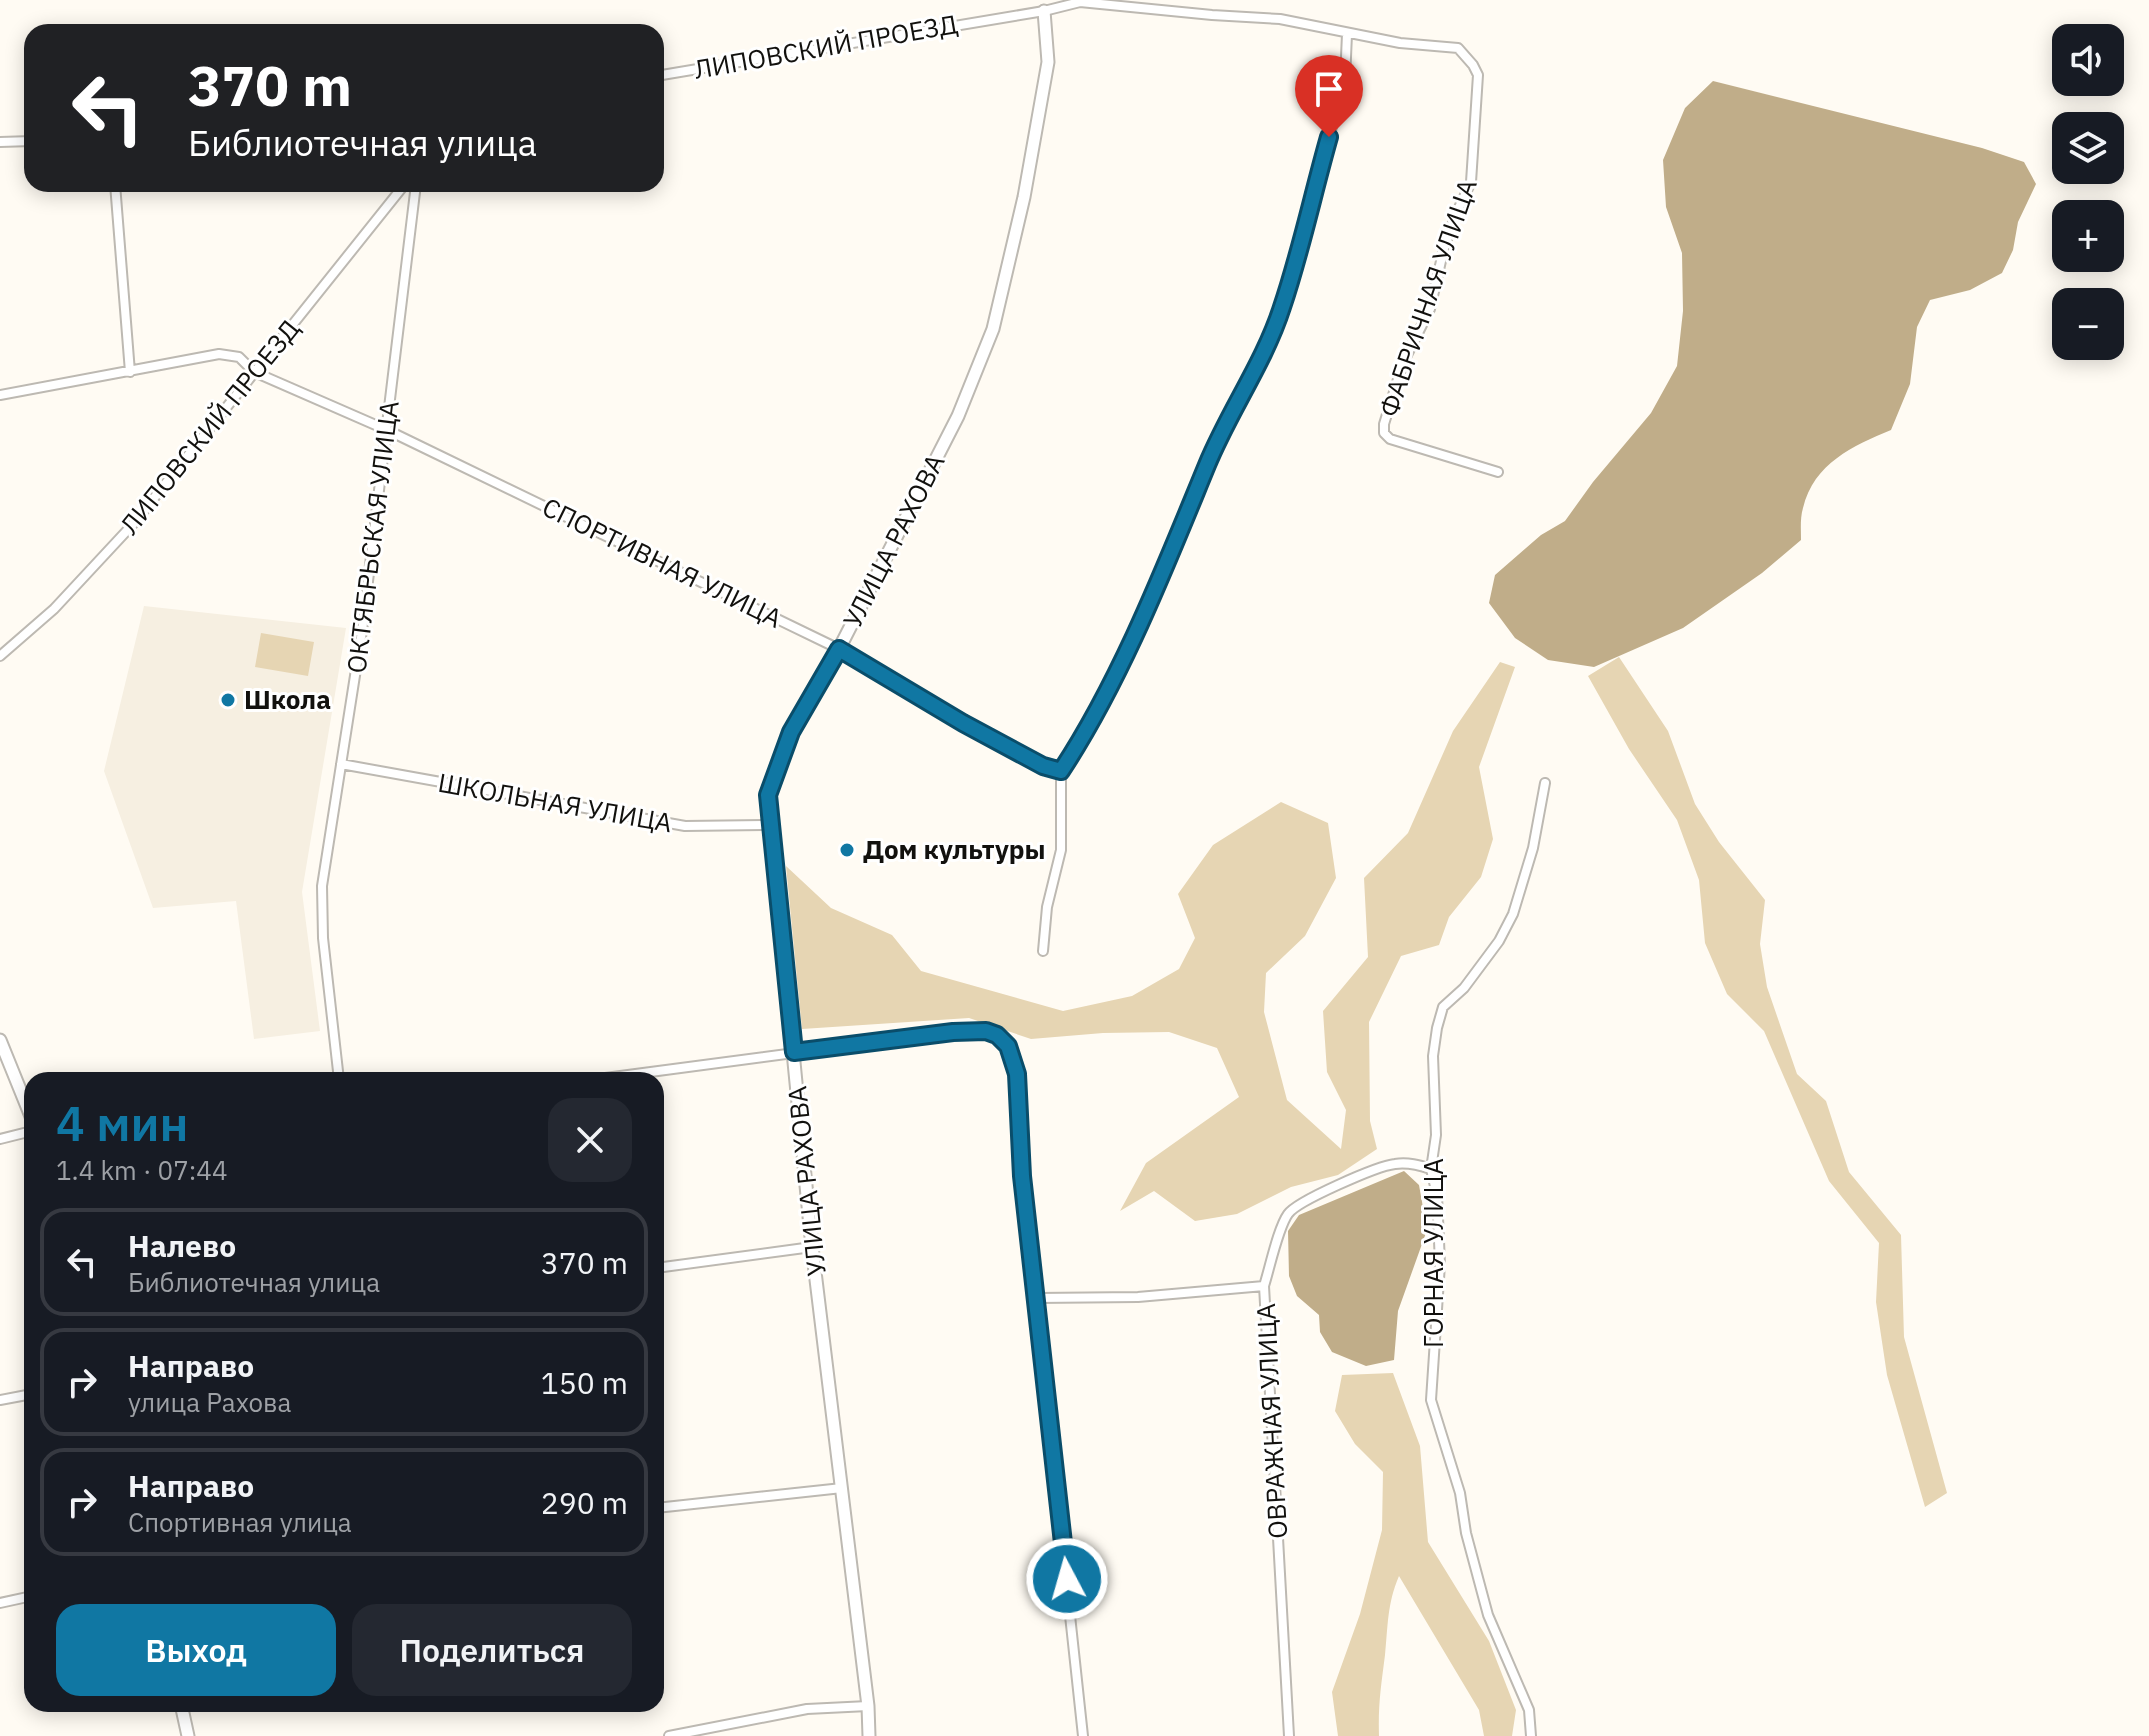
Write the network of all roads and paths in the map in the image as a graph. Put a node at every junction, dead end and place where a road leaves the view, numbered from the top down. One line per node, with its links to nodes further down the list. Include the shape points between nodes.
1 (1044, 11): 2 (street, ЛИПОВСКИЙ ПРОЕЗД, via 1080,2 1280,19); 4 (street, ЛИПОВСКИЙ ПРОЕЗД); 15 (street, УЛИЦА РАХОВА, via 1048,62 993,329 958,416)
2 (1347, 34): 3 (street, ЛИПОВСКИЙ ПРОЕЗД); 18 (street, via 1345,80 1282,308 1136,630)
3 (1458, 48): 14 (street, ФАБРИЧНАЯ УЛИЦА, via 1478,75 1471,182 1444,248 1430,309 1403,363 1384,433)
4 (664, 75)
5 (24, 141): 6 (street)
6 (0, 142)
7 (116, 192): 10 (street)
8 (399, 192): 11 (street, ЛИПОВСКИЙ ПРОЕЗД)
9 (415, 192): 13 (street, ОКТЯБРЬСКАЯ УЛИЦА)
10 (130, 372): 11 (street, СПОРТИВНАЯ УЛИЦА, via 219,354 239,357); 12 (street, СПОРТИВНАЯ УЛИЦА)
11 (254, 372): 13 (street, СПОРТИВНАЯ УЛИЦА); 16 (street, ЛИПОВСКИЙ ПРОЕЗД, via 134,523 54,609)
12 (0, 395)
13 (387, 430): 15 (street, СПОРТИВНАЯ УЛИЦА); 17 (street, ОКТЯБРЬСКАЯ УЛИЦА)
14 (1498, 472)
15 (839, 649): 18 (street, СПОРТИВНАЯ УЛИЦА, via 963,723); 20 (street, УЛИЦА РАХОВА, via 791,732 768,795)
16 (0, 656)
17 (341, 764): 20 (street, ШКОЛЬНАЯ УЛИЦА, via 685,826); 24 (street, ОКТЯБРЬСКАЯ УЛИЦА, via 322,886)
18 (1061, 771): 21 (street, via 1061,850)
19 (1545, 783): 29 (street, ГОРНАЯ УЛИЦА, via 1513,914 1464,988 1443,1007 1433,1056 1436,1135)
20 (771, 825): 23 (street, УЛИЦА РАХОВА)
21 (1043, 951)
22 (0, 1040): 26 (street)
23 (794, 1052): 25 (street); 30 (street, УЛИЦА РАХОВА); 33 (street, via 986,1031 1008,1046 1017,1074 1022,1176)
24 (338, 1072)
25 (648, 1072)
26 (24, 1099)
27 (24, 1133): 28 (street)
28 (0, 1139)
29 (1431, 1169): 32 (street, via 1394,1164 1293,1207 1285,1217); 47 (street, ГОРНАЯ УЛИЦА, via 1440,1264 1431,1400 1460,1493 1484,1602 1529,1710)
30 (812, 1247): 31 (street); 36 (street, УЛИЦА РАХОВА)
31 (664, 1267)
32 (1264, 1286): 33 (street, ОВРАЖНАЯ УЛИЦА, via 1138,1297); 46 (street, ОВРАЖНАЯ УЛИЦА)
33 (1037, 1298): 45 (street)
34 (24, 1396): 35 (street)
35 (0, 1400)
36 (842, 1488): 37 (street); 40 (street, УЛИЦА РАХОВА)
37 (664, 1507)
38 (24, 1598): 39 (street)
39 (0, 1603)
40 (868, 1706): 43 (street, via 807,1709); 44 (street, УЛИЦА РАХОВА)
41 (183, 1712): 42 (street)
42 (188, 1736)
43 (669, 1736)
44 (869, 1736)
45 (1083, 1736)
46 (1289, 1736)
47 (1531, 1736)

